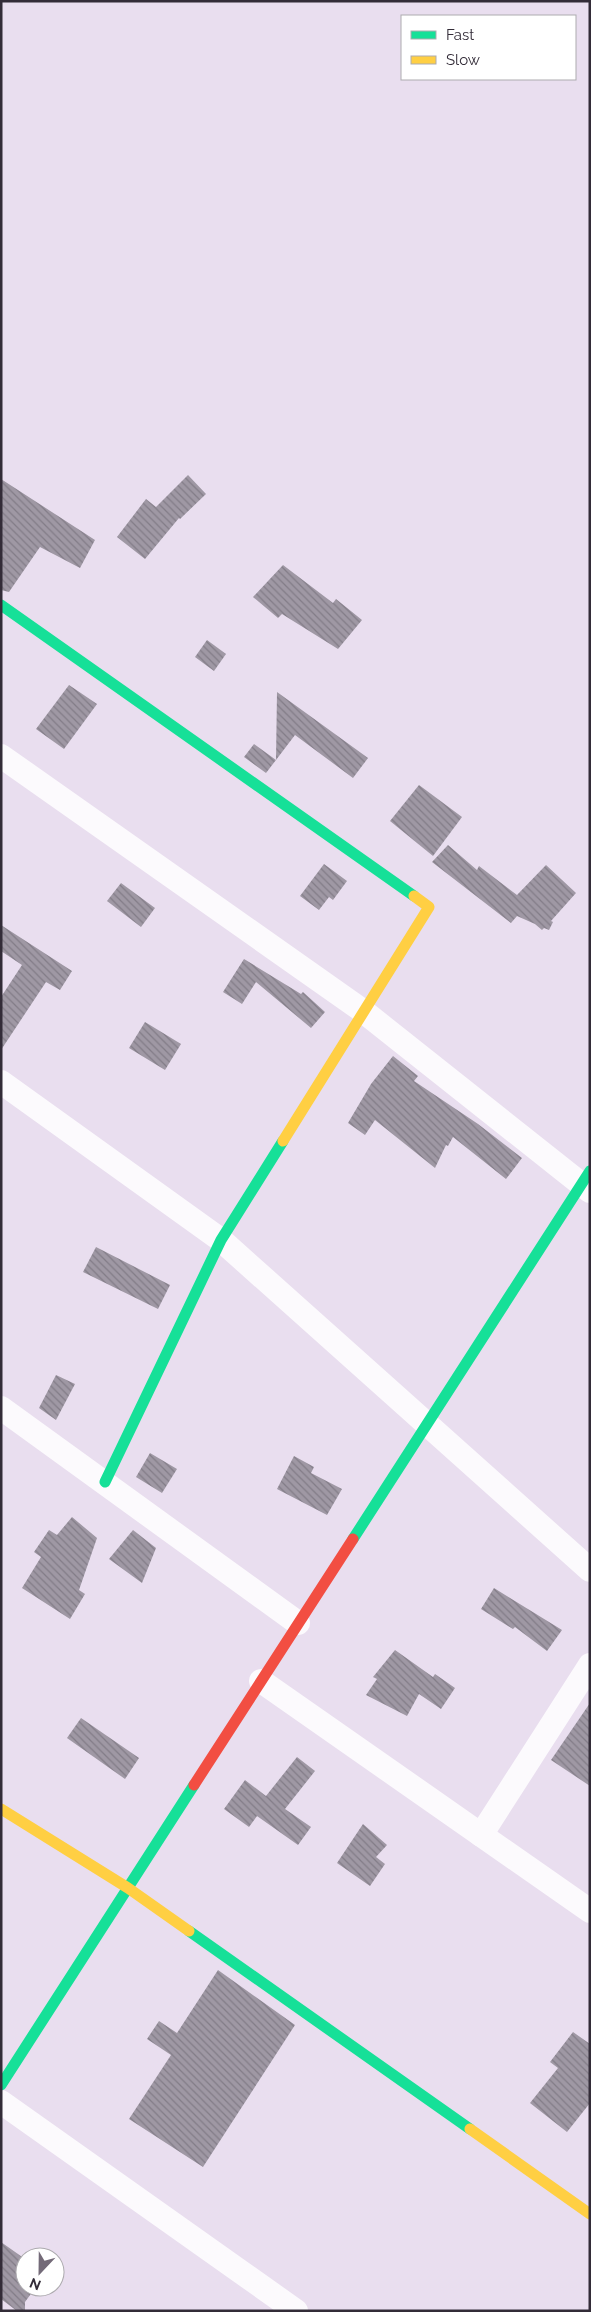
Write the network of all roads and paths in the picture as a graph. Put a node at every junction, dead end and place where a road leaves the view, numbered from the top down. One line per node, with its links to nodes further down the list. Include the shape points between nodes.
1 (1, 605): 3 (street, via 429,907)
2 (1, 756): 3 (street)
3 (363, 1011): 5 (street); 6 (street)
4 (1, 1082): 6 (street)
5 (587, 1182): 8 (street)
6 (221, 1240): 8 (street); 9 (street)
7 (1, 1408): 9 (street)
8 (427, 1422): 10 (street); 11 (street)
9 (105, 1482): 11 (street)
10 (590, 1570)
11 (298, 1623): 13 (street)
12 (590, 1665): 15 (street)
13 (261, 1681): 15 (street); 16 (street)
14 (1, 1809): 16 (street)
15 (481, 1835): 17 (street)
16 (128, 1888): 18 (street); 20 (street)
17 (590, 1910)
18 (5, 2073)
19 (1, 2102): 21 (street)
20 (590, 2214)
21 (296, 2311)

